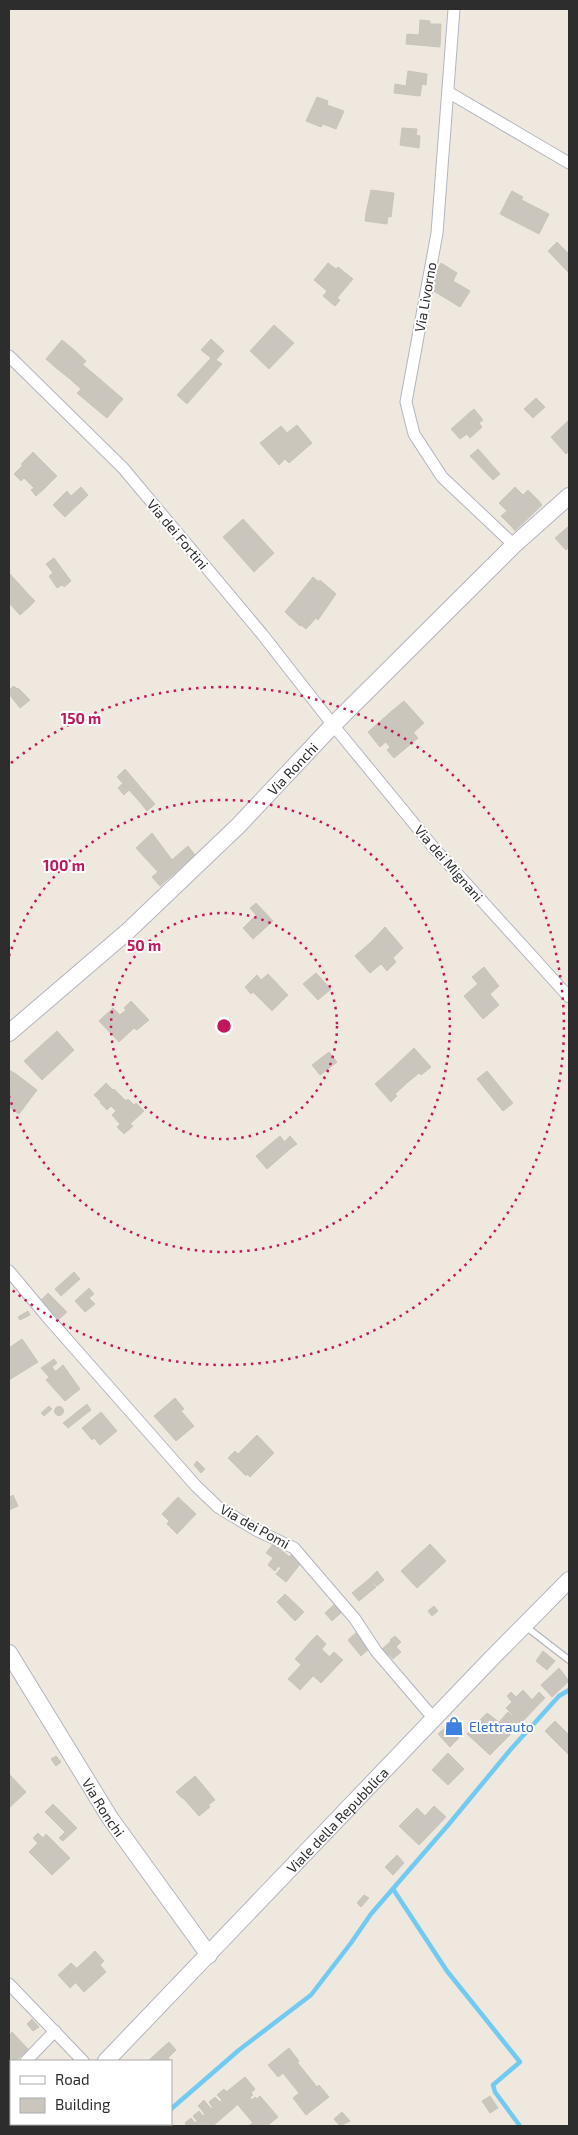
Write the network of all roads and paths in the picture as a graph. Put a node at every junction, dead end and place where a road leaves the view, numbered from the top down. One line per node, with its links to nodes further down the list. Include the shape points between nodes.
1 (454, 9): 2 (street, Via Livorno)
2 (448, 92): 3 (street); 6 (street, Via Livorno, via 437,233 406,402 414,434 442,477)
3 (569, 163)
4 (9, 356): 7 (street, Via dei Fortini, via 123,468 262,634)
5 (569, 496): 6 (street, Via Ronchi)
6 (514, 545): 7 (street, Via Ronchi)
7 (333, 725): 8 (street, Via dei Mignani, via 434,848); 9 (street, Via Ronchi, via 198,865 128,931)
8 (569, 997)
9 (9, 1033)
10 (9, 1271): 15 (street, Via dei Pomi, via 196,1486 218,1507 294,1548)
11 (569, 1580): 12 (street, Viale della Repubblica)
12 (525, 1626): 14 (lane); 15 (street, Viale della Repubblica)
13 (9, 1653): 16 (street, Via Ronchi, via 110,1818)
14 (569, 1660)
15 (435, 1720): 16 (street, Viale della Repubblica)
16 (209, 1955): 21 (street, Viale della Repubblica)
17 (9, 1984): 18 (street)
18 (55, 2031): 19 (street); 20 (street)
19 (27, 2060)
20 (82, 2060)
21 (107, 2060)

